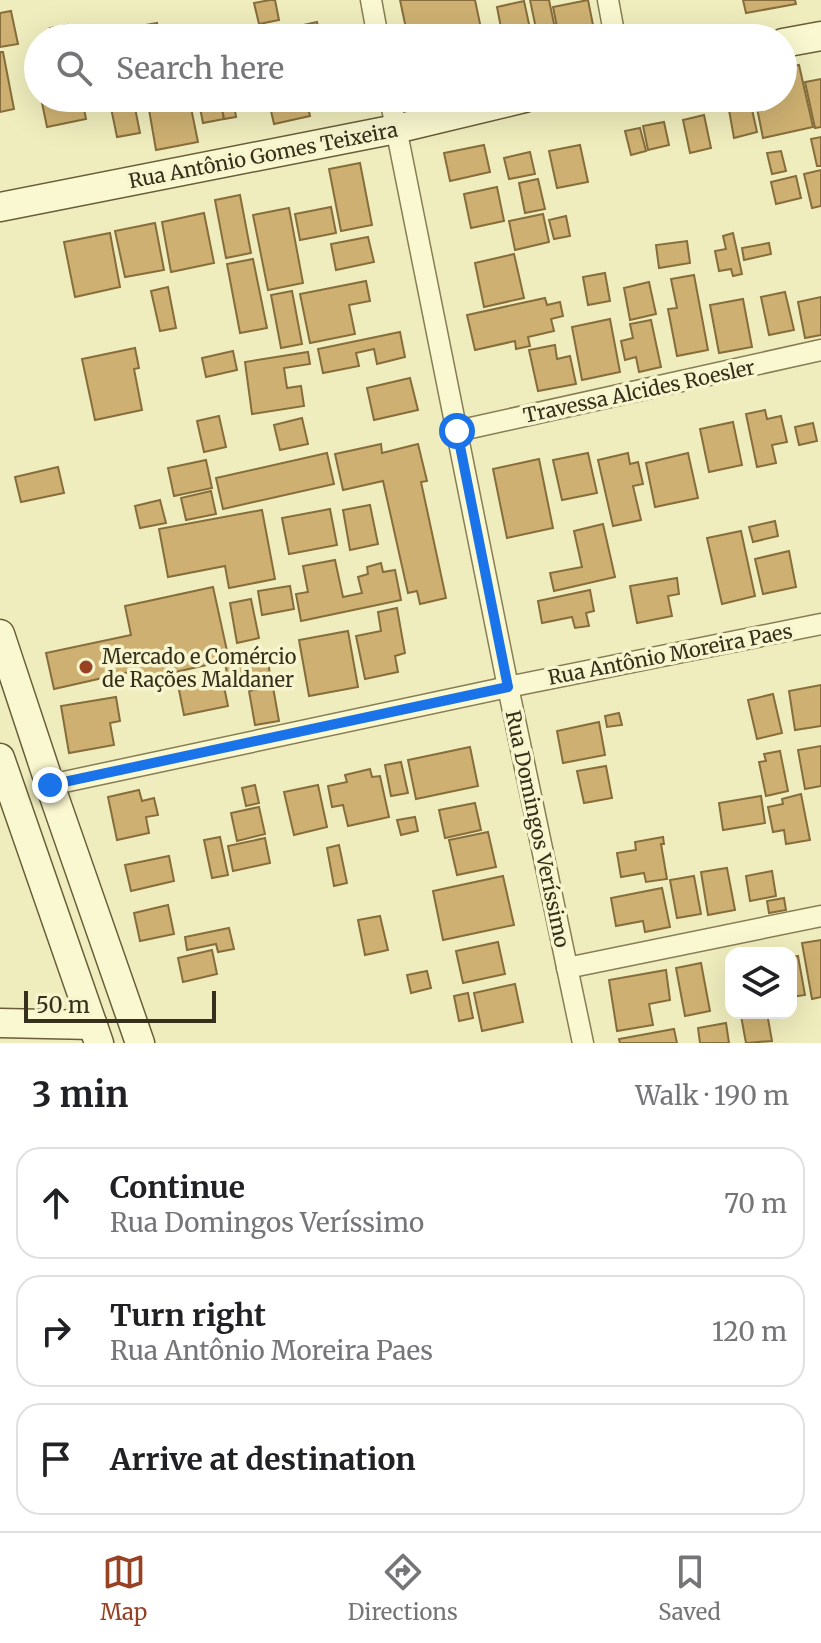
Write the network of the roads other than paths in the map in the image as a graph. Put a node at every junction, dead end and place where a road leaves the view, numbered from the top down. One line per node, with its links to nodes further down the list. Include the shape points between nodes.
1 (371, 0): 3 (street)
2 (608, 0): 4 (street)
3 (375, 24)
4 (612, 24)
5 (821, 36): 6 (main road)
6 (797, 40)
7 (393, 112): 9 (street, Rua Domingos Veríssimo)
8 (467, 112): 9 (main road, Rua Antônio Gomes Teixeira)
9 (396, 129): 10 (main road, Rua Antônio Gomes Teixeira); 12 (street, Rua Domingos Veríssimo)
10 (0, 207)
11 (821, 350): 12 (street, Travessa Alcides Roesler)
12 (457, 431): 15 (street, Rua Domingos Veríssimo)
13 (821, 624): 15 (street, Rua Antônio Moreira Paes)
14 (0, 634): 17 (main road)
15 (508, 687): 17 (street, Rua Antônio Moreira Paes); 19 (street, Rua Domingos Veríssimo)
16 (0, 758): 21 (main road)
17 (50, 785): 22 (main road)
18 (821, 916): 19 (street)
19 (567, 968): 23 (street, Rua Domingos Veríssimo)
20 (0, 1023): 21 (main road)
21 (96, 1034)
22 (140, 1043)
23 (583, 1043)

